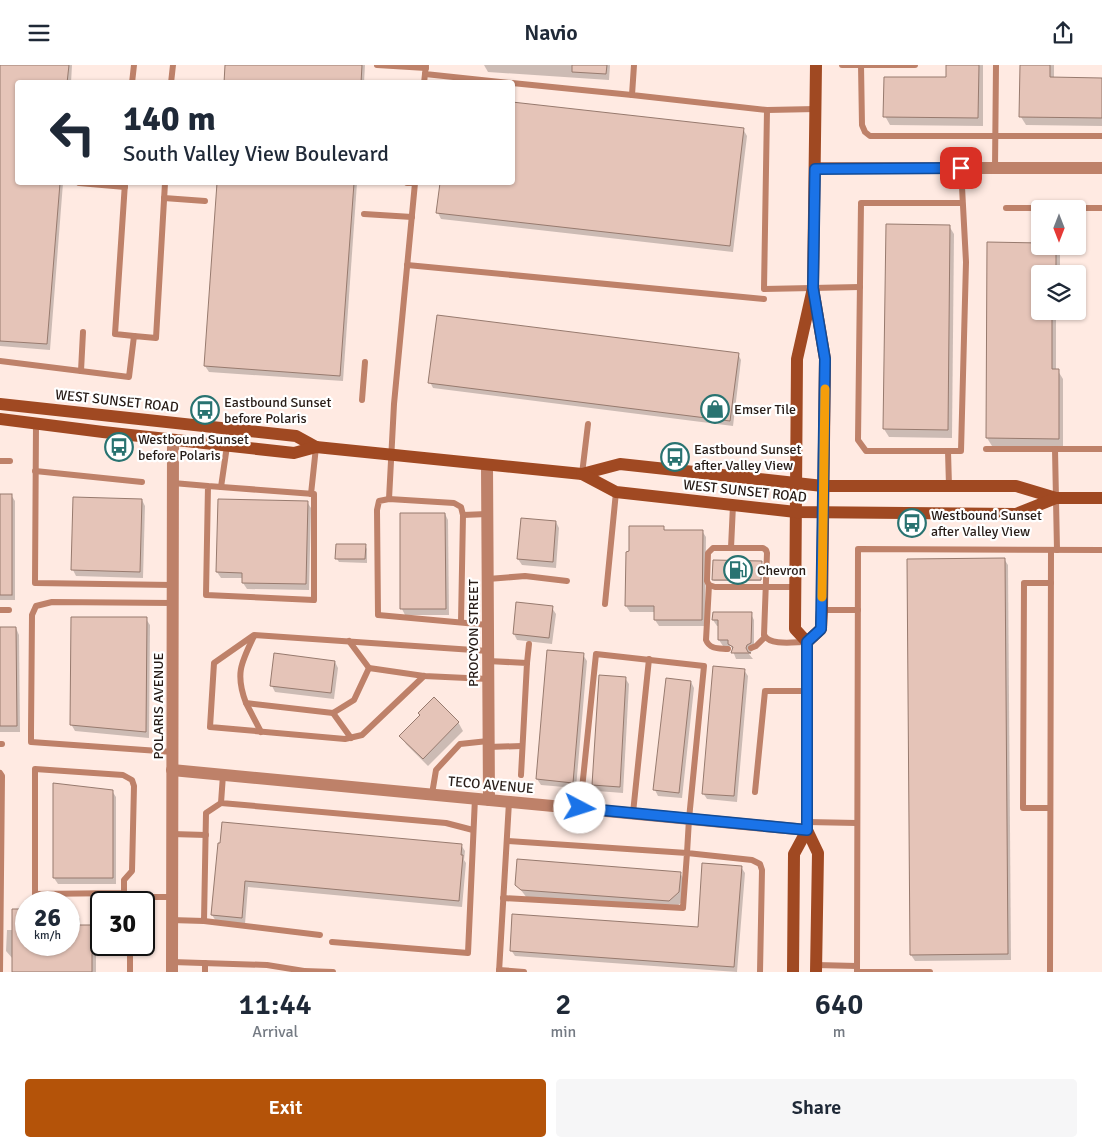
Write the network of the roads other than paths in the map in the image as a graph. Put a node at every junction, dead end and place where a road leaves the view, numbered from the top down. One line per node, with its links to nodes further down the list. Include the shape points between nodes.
1 (134, 65): 11 (lane)
2 (172, 65): 12 (lane)
3 (377, 65): 10 (lane)
4 (634, 65): 15 (lane)
5 (816, 65): 16 (main road)
6 (842, 65): 7 (lane)
7 (861, 65): 8 (lane); 18 (lane, via 862,125 870,136)
8 (915, 65)
9 (996, 65): 18 (lane)
10 (426, 69): 13 (lane)
11 (132, 80)
12 (172, 80)
13 (494, 80)
14 (515, 83): 15 (lane)
15 (632, 95): 17 (lane)
16 (816, 109): 17 (lane); 23 (main road)
17 (767, 110): 36 (lane, via 764,289)
18 (996, 136): 19 (lane); 21 (lane)
19 (1102, 136)
20 (961, 168): 21 (street); 23 (street); 29 (lane)
21 (994, 168): 22 (street)
22 (1102, 168)
23 (815, 169): 36 (main road)
24 (125, 185): 39 (lane, via 115,335)
25 (165, 185): 27 (lane)
26 (415, 185): 33 (lane)
27 (164, 198): 28 (lane); 39 (lane, via 156,337)
28 (205, 201)
29 (962, 203): 35 (lane, via 861,203); 56 (lane, via 966,262 961,451)
30 (1006, 208): 31 (lane)
31 (1102, 208)
32 (364, 213): 33 (lane)
33 (412, 217): 34 (lane)
34 (407, 265): 37 (lane); 57 (lane)
35 (860, 287): 36 (lane); 56 (lane, via 858,440 866,451)
36 (813, 288): 65 (main road, via 797,359); 66 (main road, via 825,359)
37 (764, 299)
38 (83, 332): 42 (lane)
39 (134, 336): 42 (lane, via 129,377)
40 (0, 361): 42 (lane)
41 (365, 362): 44 (lane)
42 (81, 371)
43 (0, 396): 46 (main road)
44 (362, 400)
45 (0, 404): 46 (main road, WEST SUNSET ROAD)
46 (95, 414): 52 (main road, WEST SUNSET ROAD, via 296,436)
47 (0, 420): 48 (main road, WEST SUNSET ROAD)
48 (36, 424): 50 (main road, WEST SUNSET ROAD); 61 (lane)
49 (588, 424): 62 (lane)
50 (173, 440): 51 (main road, WEST SUNSET ROAD); 64 (street, POLARIS AVENUE)
51 (226, 446): 52 (main road, WEST SUNSET ROAD, via 294,453); 69 (lane)
52 (316, 447): 57 (main road, WEST SUNSET ROAD); 71 (lane)
53 (986, 449): 54 (lane)
54 (1055, 449): 55 (lane); 72 (lane)
55 (1102, 449)
56 (948, 451): 68 (lane)
57 (392, 456): 60 (main road, WEST SUNSET ROAD); 74 (lane)
58 (0, 461): 59 (lane)
59 (10, 461)
60 (487, 465): 62 (main road, WEST SUNSET ROAD); 78 (street, PROCYON STREET)
61 (35, 471): 63 (lane); 86 (lane, via 35,583)
62 (582, 474): 65 (main road, WEST SUNSET ROAD, via 620,464); 70 (main road, WEST SUNSET ROAD)
63 (142, 482)
64 (173, 483): 67 (lane); 86 (street, POLARIS AVENUE)
65 (796, 483): 66 (main road, WEST SUNSET ROAD); 76 (main road)
66 (823, 485): 68 (main road, WEST SUNSET ROAD); 77 (main road)
67 (208, 486): 69 (lane); 71 (lane, via 206,595 314,600 314,494)
68 (948, 486): 72 (main road, WEST SUNSET ROAD, via 1016,486)
69 (221, 487): 71 (lane)
70 (616, 492): 75 (main road, WEST SUNSET ROAD); 91 (lane)
71 (311, 494)
72 (1056, 498): 73 (main road, WEST SUNSET ROAD); 77 (main road, WEST SUNSET ROAD, via 1016,514); 81 (lane)
73 (1102, 498)
74 (389, 499): 79 (lane, via 454,503 461,507); 96 (lane, via 379,501 377,510 378,615)
75 (733, 505): 76 (main road, WEST SUNSET ROAD); 80 (lane)
76 (796, 512): 77 (main road, WEST SUNSET ROAD); 89 (main road)
77 (823, 513): 94 (main road)
78 (487, 514): 79 (lane); 83 (street, PROCYON STREET)
79 (463, 515): 96 (lane)
80 (731, 548): 87 (lane, via 713,548 708,553); 88 (lane, via 766,550)
81 (1054, 550): 82 (lane); 85 (lane); 95 (lane, via 858,549)
82 (1102, 550)
83 (488, 579): 84 (lane, via 525,577); 97 (street, PROCYON STREET)
84 (567, 581)
85 (1050, 583): 130 (lane); 130 (lane, via 1024,583 1023,808)
86 (173, 585): 90 (street, POLARIS AVENUE)
87 (709, 585): 88 (lane); 104 (lane, via 706,640 715,648)
88 (766, 587): 89 (lane); 99 (lane)
89 (795, 587): 101 (main road, via 795,629)
90 (173, 603): 118 (street, POLARIS AVENUE); 118 (lane, via 52,602 36,606 32,615 31,742)
91 (605, 604)
92 (0, 610): 93 (lane)
93 (9, 610)
94 (822, 610): 95 (lane); 101 (main road, via 821,629)
95 (858, 610): 133 (lane)
96 (461, 622): 97 (lane)
97 (488, 625): 105 (street, PROCYON STREET)
98 (254, 635): 100 (lane); 112 (lane, via 242,660 240,685); 114 (lane, via 214,663 210,727)
99 (765, 637): 101 (lane, via 770,641); 103 (lane)
100 (349, 641): 105 (lane); 108 (lane)
101 (807, 642): 111 (main road)
102 (529, 644): 107 (lane)
103 (751, 648)
104 (728, 649)
105 (488, 656): 107 (lane); 110 (street, PROCYON STREET)
106 (649, 659): 129 (lane, via 596,653); 131 (lane); 132 (lane, via 704,666)
107 (527, 663): 117 (lane)
108 (369, 668): 109 (lane); 113 (lane, via 354,700)
109 (424, 676): 110 (lane); 115 (lane, via 362,735)
110 (488, 679): 116 (street, PROCYON STREET)
111 (807, 691): 123 (lane, via 765,691); 134 (main road)
112 (246, 703): 113 (lane); 114 (lane)
113 (333, 713): 115 (lane)
114 (261, 732): 115 (lane)
115 (351, 738)
116 (488, 744): 117 (lane); 124 (lane, via 460,744 436,770); 126 (street, PROCYON STREET)
117 (522, 746): 122 (lane)
118 (173, 752): 119 (street, POLARIS AVENUE)
119 (172, 770): 121 (street, TECO AVENUE); 136 (street, POLARIS AVENUE)
120 (0, 773): 140 (lane)
121 (223, 775): 124 (street, TECO AVENUE); 128 (lane)
122 (521, 775)
123 (755, 792)
124 (432, 795): 125 (street, TECO AVENUE)
125 (475, 798): 126 (street, TECO AVENUE); 135 (lane)
126 (489, 800): 127 (street, TECO AVENUE)
127 (509, 802): 129 (street, TECO AVENUE); 138 (lane)
128 (221, 803): 135 (lane, via 446,823); 137 (lane, via 206,813)
129 (580, 808): 131 (street, TECO AVENUE)
130 (1050, 808): 164 (lane)
131 (633, 813): 132 (street, TECO AVENUE)
132 (689, 819): 134 (street, TECO AVENUE); 139 (lane)
133 (857, 823): 134 (lane); 151 (lane)
134 (807, 826): 153 (main road, via 818,853); 162 (main road, via 794,854)
135 (473, 830): 148 (lane, via 468,953)
136 (172, 834): 137 (lane); 143 (street, POLARIS AVENUE)
137 (206, 835): 146 (lane)
138 (507, 841): 139 (lane); 144 (lane)
139 (687, 853): 144 (lane, via 683,908); 161 (lane, via 752,860 760,864)
140 (1, 879): 156 (lane)
141 (129, 897): 141 (lane, via 124,880 132,871 132,780 123,775 35,769 35,894)
142 (155, 897): 143 (lane)
143 (172, 897): 145 (street, POLARIS AVENUE)
144 (504, 898): 155 (lane)
145 (171, 921): 146 (lane); 152 (street, POLARIS AVENUE)
146 (204, 921): 147 (lane)
147 (320, 935)
148 (332, 942)
149 (130, 956): 157 (lane)
150 (205, 963): 152 (lane); 154 (lane, via 267,965); 158 (lane)
151 (857, 966): 153 (lane); 163 (lane, via 857,972)
152 (172, 967)
153 (816, 969)
154 (304, 971): 159 (lane)
155 (499, 971): 160 (lane)
156 (0, 972)
157 (130, 972)
158 (205, 972)
159 (333, 972)
160 (524, 972)
161 (760, 972)
162 (793, 972)
163 (930, 972)
164 (1050, 972)

